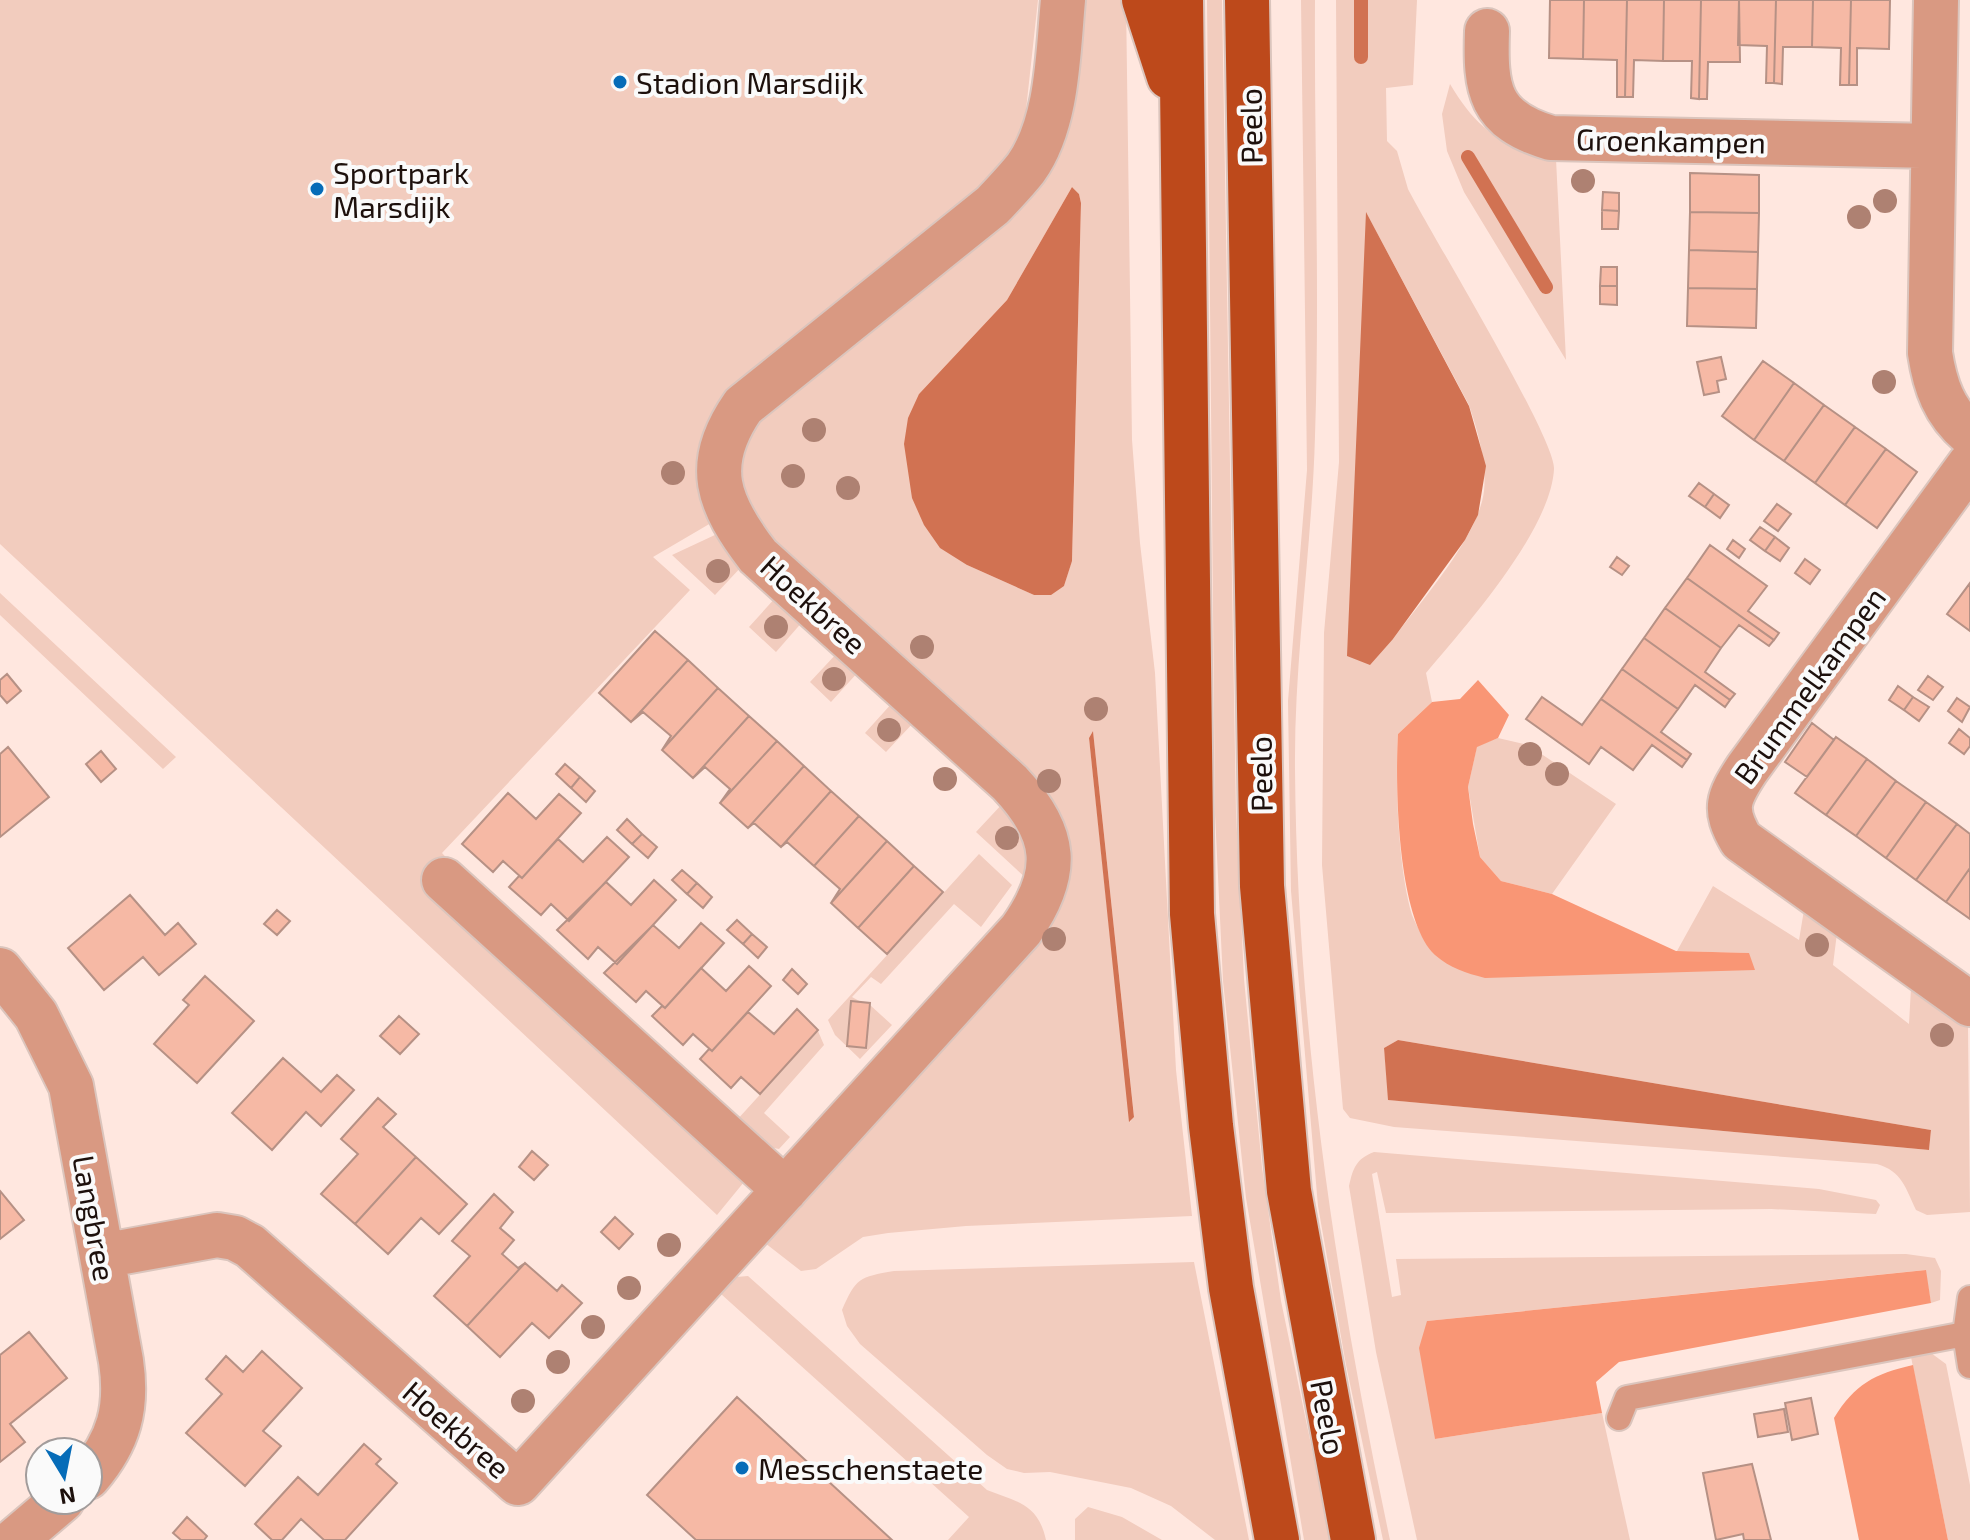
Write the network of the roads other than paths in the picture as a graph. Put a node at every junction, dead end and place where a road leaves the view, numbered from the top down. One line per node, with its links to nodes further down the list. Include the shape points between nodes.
1 (1063, 0): 16 (street, Hoekbree, via 1044,129 1027,166 993,205 743,406 722,445 721,492 731,521 758,556 1010,783 1039,818 1049,853 1041,901 1021,930)
2 (1144, 0): 9 (main road)
3 (1181, 0): 9 (main road)
4 (1247, 0): 8 (main road, Peelo)
5 (1279, 0): 8 (main road)
6 (1936, 0): 10 (street)
7 (1487, 31): 10 (street, Groenkampen, via 1488,84 1494,103 1525,130 1551,138)
8 (1249, 113): 26 (main road, Peelo, via 1262,886 1289,1191)
9 (1182, 115): 25 (main road, via 1192,914 1231,1288)
10 (1933, 146): 11 (street, via 1930,353 1942,402)
11 (1970, 434)
12 (1970, 464): 15 (street, Brummelkampen, via 1747,769 1731,793 1729,819 1741,840)
13 (444, 880): 16 (street)
14 (0, 970): 17 (street, Langbree, via 36,1015 71,1086)
15 (1970, 1004)
16 (785, 1190): 17 (street, Hoekbree, via 518,1483 250,1246 217,1235)
17 (102, 1256): 22 (street, Langbree, via 125,1387)
18 (1970, 1298): 19 (lane)
19 (1965, 1334): 20 (lane); 21 (lane, via 1627,1398)
20 (1970, 1366)
21 (1619, 1418)
22 (104, 1458)
23 (43, 1516): 24 (street)
24 (15, 1540)
25 (1277, 1540)
26 (1353, 1540)

